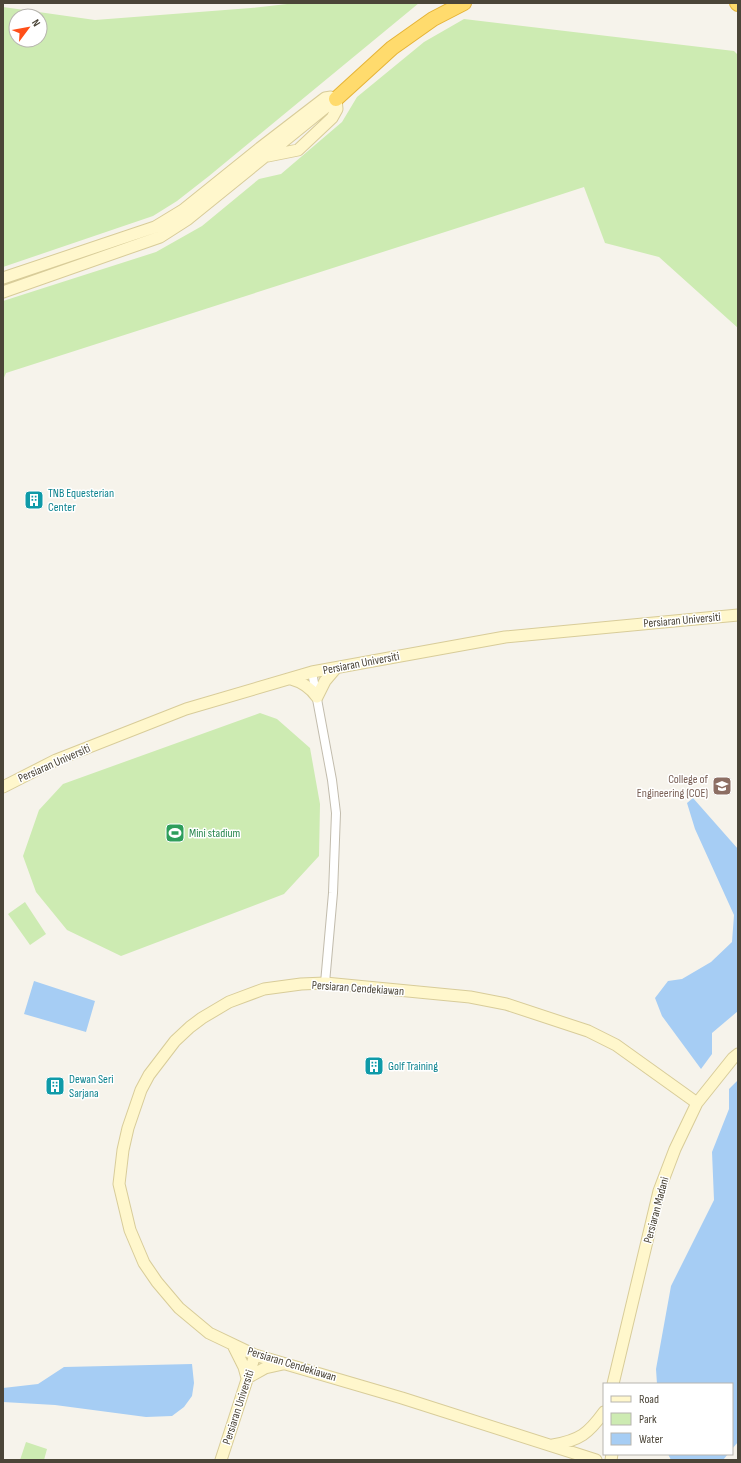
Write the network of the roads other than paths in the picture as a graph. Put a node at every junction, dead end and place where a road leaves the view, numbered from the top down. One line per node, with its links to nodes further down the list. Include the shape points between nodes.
1 (464, 3): 2 (highway, via 433,19 392,48)
2 (336, 99): 3 (street, via 325,98 183,210 155,227); 4 (street, via 337,109 332,118 298,150 266,156 188,219 160,237)
3 (3, 278)
4 (3, 292)
5 (738, 615): 6 (street, Persiaran Universiti, via 505,637)
6 (336, 668): 7 (street, Persiaran Universiti); 9 (street, via 325,681)
7 (312, 672): 8 (street, Persiaran Universiti); 9 (street)
8 (291, 679): 9 (street, via 304,684); 10 (street, Persiaran Universiti, via 186,709 56,760)
9 (317, 697): 11 (street, via 336,813 333,893)
10 (3, 787)
11 (325, 983): 13 (street, Persiaran Cendekiawan, via 470,997 506,1004 603,1037); 14 (street, Persiaran Cendekiawan, via 264,989 229,1002 202,1018 175,1041 149,1075 128,1128 118,1184 130,1230 144,1262 156,1282 179,1308 209,1333)
12 (738, 1054): 13 (street, Persiaran Madani)
13 (697, 1103): 18 (street, Persiaran Madani, via 674,1149 659,1192)
14 (233, 1344): 15 (street, Persiaran Cendekiawan); 17 (street)
15 (255, 1355): 16 (street, Persiaran Cendekiawan); 17 (street, Persiaran Universiti)
16 (286, 1364): 17 (street, via 265,1368); 20 (street, Persiaran Cendekiawan)
17 (248, 1378): 21 (street, Persiaran Universiti)
18 (613, 1383)
19 (603, 1413): 20 (street, via 584,1435 571,1442)
20 (553, 1445): 22 (street, Persiaran Cendekiawan)
21 (221, 1460)
22 (596, 1460)

